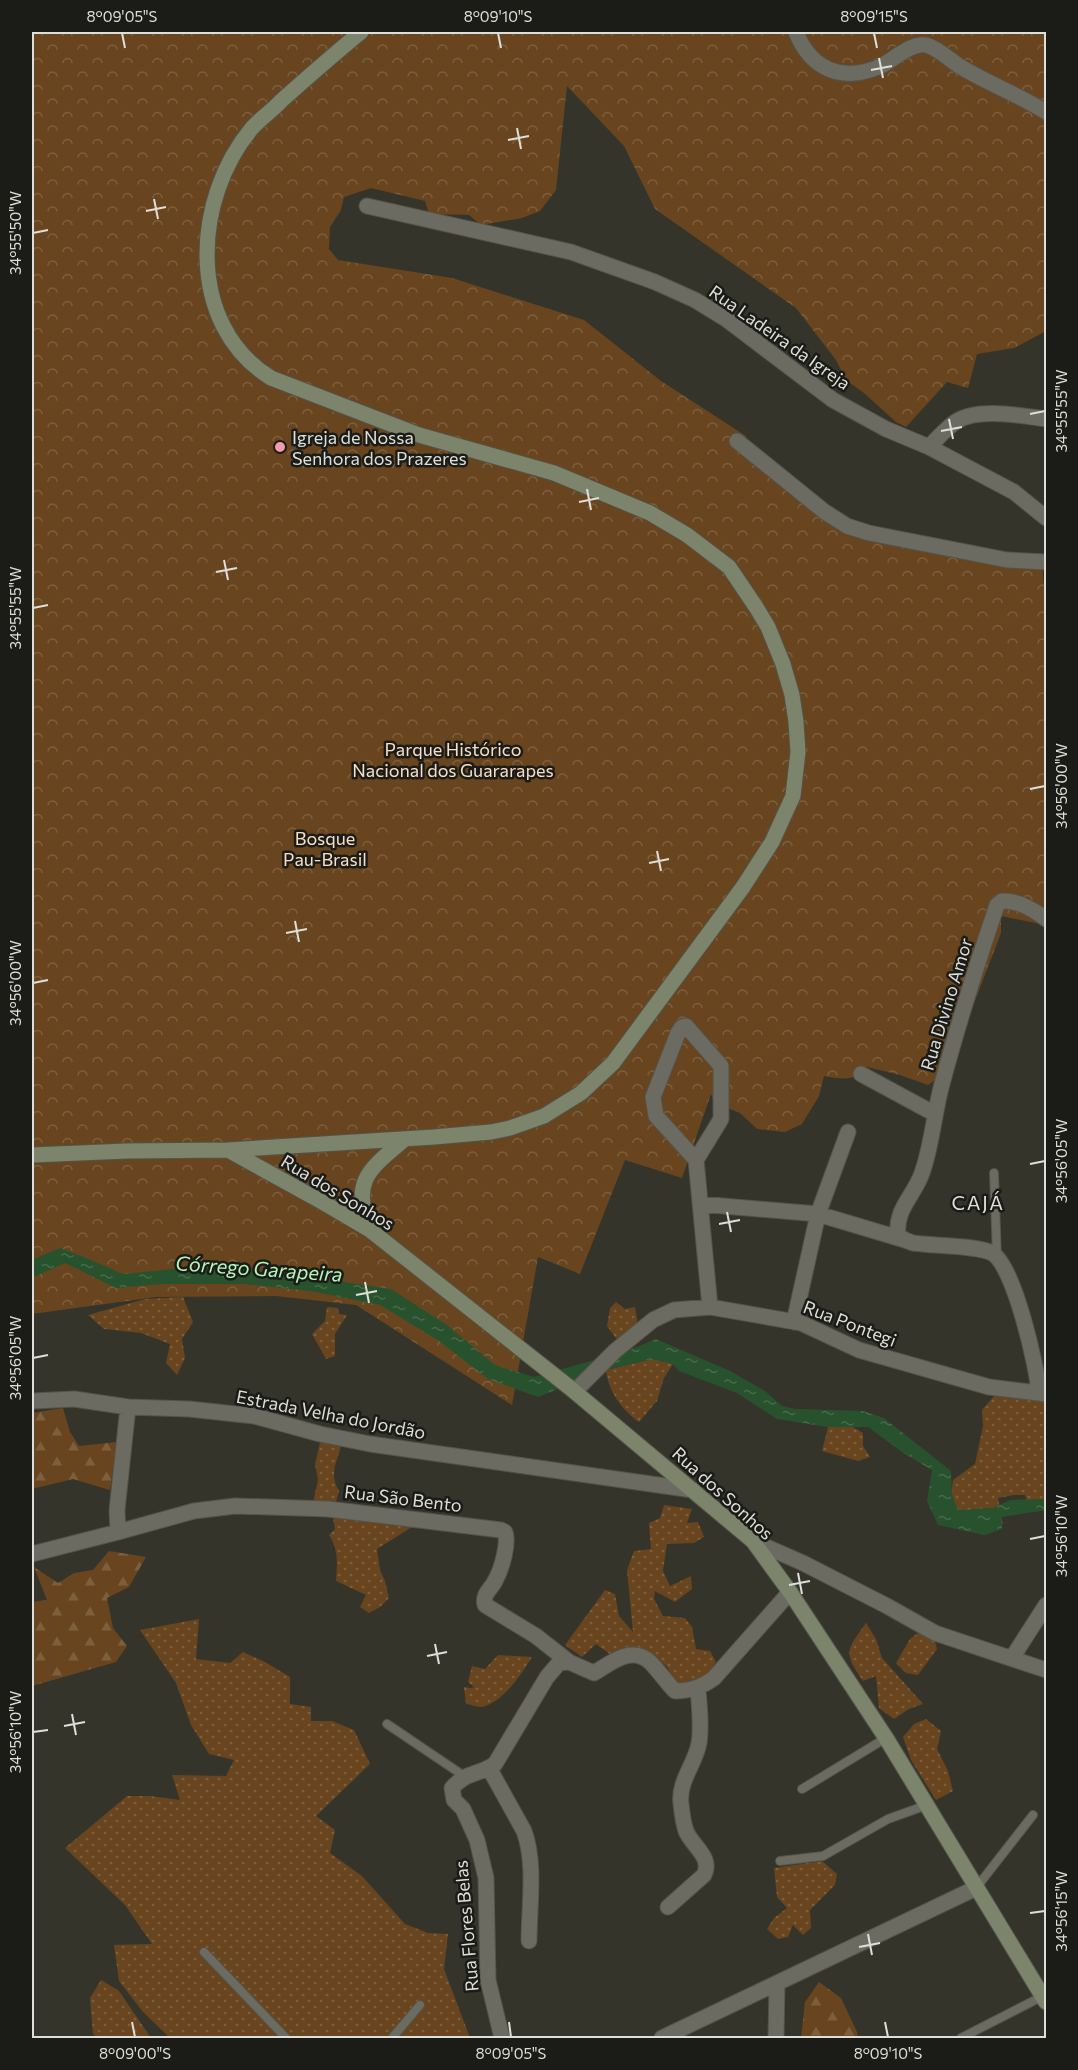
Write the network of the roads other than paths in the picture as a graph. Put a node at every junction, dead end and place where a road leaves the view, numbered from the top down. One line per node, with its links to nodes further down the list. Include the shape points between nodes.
1 (361, 32): 14 (main road, via 253,128 234,153 221,180 211,214 207,274 224,326 250,363 271,378 419,435 554,473 650,513 687,535 729,567 768,627 792,695 798,752 793,796 772,842 613,1063 581,1093 529,1122 491,1132)
2 (796, 32): 3 (street, via 810,57 836,72 867,70 914,47 927,45)
3 (1047, 112)
4 (367, 206): 7 (street, Rua Ladeira da Igreja, via 571,252 655,282 726,319 833,400)
5 (1047, 419): 7 (street, via 970,415 957,421)
6 (737, 441): 9 (street, via 847,526 1007,560)
7 (929, 447): 8 (street, Rua Ladeira da Igreja, via 1014,492)
8 (1047, 518)
9 (1047, 562)
10 (1047, 919): 12 (street, Rua Divino Amor, via 1016,902 1002,901 997,905)
11 (861, 1074): 12 (street)
12 (935, 1114): 22 (street, Rua Divino Amor, via 922,1172 898,1214 898,1235)
13 (848, 1132): 20 (street)
14 (405, 1139): 15 (main road); 21 (main road, via 375,1165 364,1184 361,1203)
15 (228, 1150): 16 (main road); 21 (main road, Rua dos Sonhos)
16 (32, 1155)
17 (696, 1160): 17 (street, via 721,1119 721,1066 686,1026 678,1033 653,1097 656,1116); 19 (street)
18 (994, 1173): 23 (lane)
19 (700, 1204): 20 (street); 24 (street)
20 (818, 1214): 22 (street); 25 (street)
21 (370, 1230): 26 (main road, Rua dos Sonhos, via 536,1361)
22 (905, 1240): 23 (street, via 991,1253)
23 (997, 1258): 27 (street, via 1014,1292)
24 (710, 1307): 25 (street, Rua Pontegi); 26 (street, Rua Pontegi, via 674,1310 653,1320)
25 (794, 1322): 27 (street, Rua Pontegi, via 884,1358 989,1387)
26 (576, 1386): 30 (main road, Rua dos Sonhos)
27 (1042, 1393)
28 (32, 1401): 29 (street, Estrada Velha do Jordão, via 74,1399)
29 (128, 1407): 30 (street, Estrada Velha do Jordão, via 254,1416 370,1444); 31 (street)
30 (693, 1490): 32 (main road, Rua dos Sonhos)
31 (118, 1533): 33 (street, Rua São Bento); 37 (street, Rua São Bento, via 194,1511 235,1506 328,1509 501,1530 506,1537 500,1570 485,1594 485,1605)
32 (753, 1541): 34 (main road, Rua dos Sonhos); 36 (street, via 887,1605 935,1633)
33 (32, 1554)
34 (790, 1592): 39 (street, via 714,1678); 41 (main road, Rua dos Sonhos)
35 (1047, 1605): 36 (street)
36 (1012, 1658): 38 (street)
37 (569, 1662): 39 (street, via 594,1673 618,1658 635,1655 649,1661 675,1691); 42 (street, via 559,1663 547,1677 501,1756)
38 (1047, 1670)
39 (698, 1688): 49 (street, via 699,1743 683,1780 680,1802 686,1832 707,1866 704,1875)
40 (387, 1724): 43 (lane)
41 (886, 1738): 44 (lane); 45 (main road, Rua dos Sonhos)
42 (489, 1768): 43 (street); 50 (street, via 528,1842)
43 (464, 1776): 57 (street, Rua Flores Belas, via 452,1788 453,1795 477,1840 486,1878 488,1980)
44 (802, 1789)
45 (927, 1805): 47 (lane, via 888,1818 823,1856); 48 (main road, Rua dos Sonhos)
46 (1034, 1815): 48 (lane)
47 (780, 1861)
48 (976, 1888): 52 (street); 53 (main road, Rua dos Sonhos)
49 (669, 1907)
50 (529, 1941)
51 (204, 1952): 55 (lane)
52 (777, 1983): 58 (street); 59 (street)
53 (1045, 1996): 60 (lane)
54 (420, 2005): 56 (lane)
55 (286, 2038)
56 (392, 2038)
57 (502, 2038)
58 (662, 2038)
59 (776, 2038)
60 (961, 2038)

